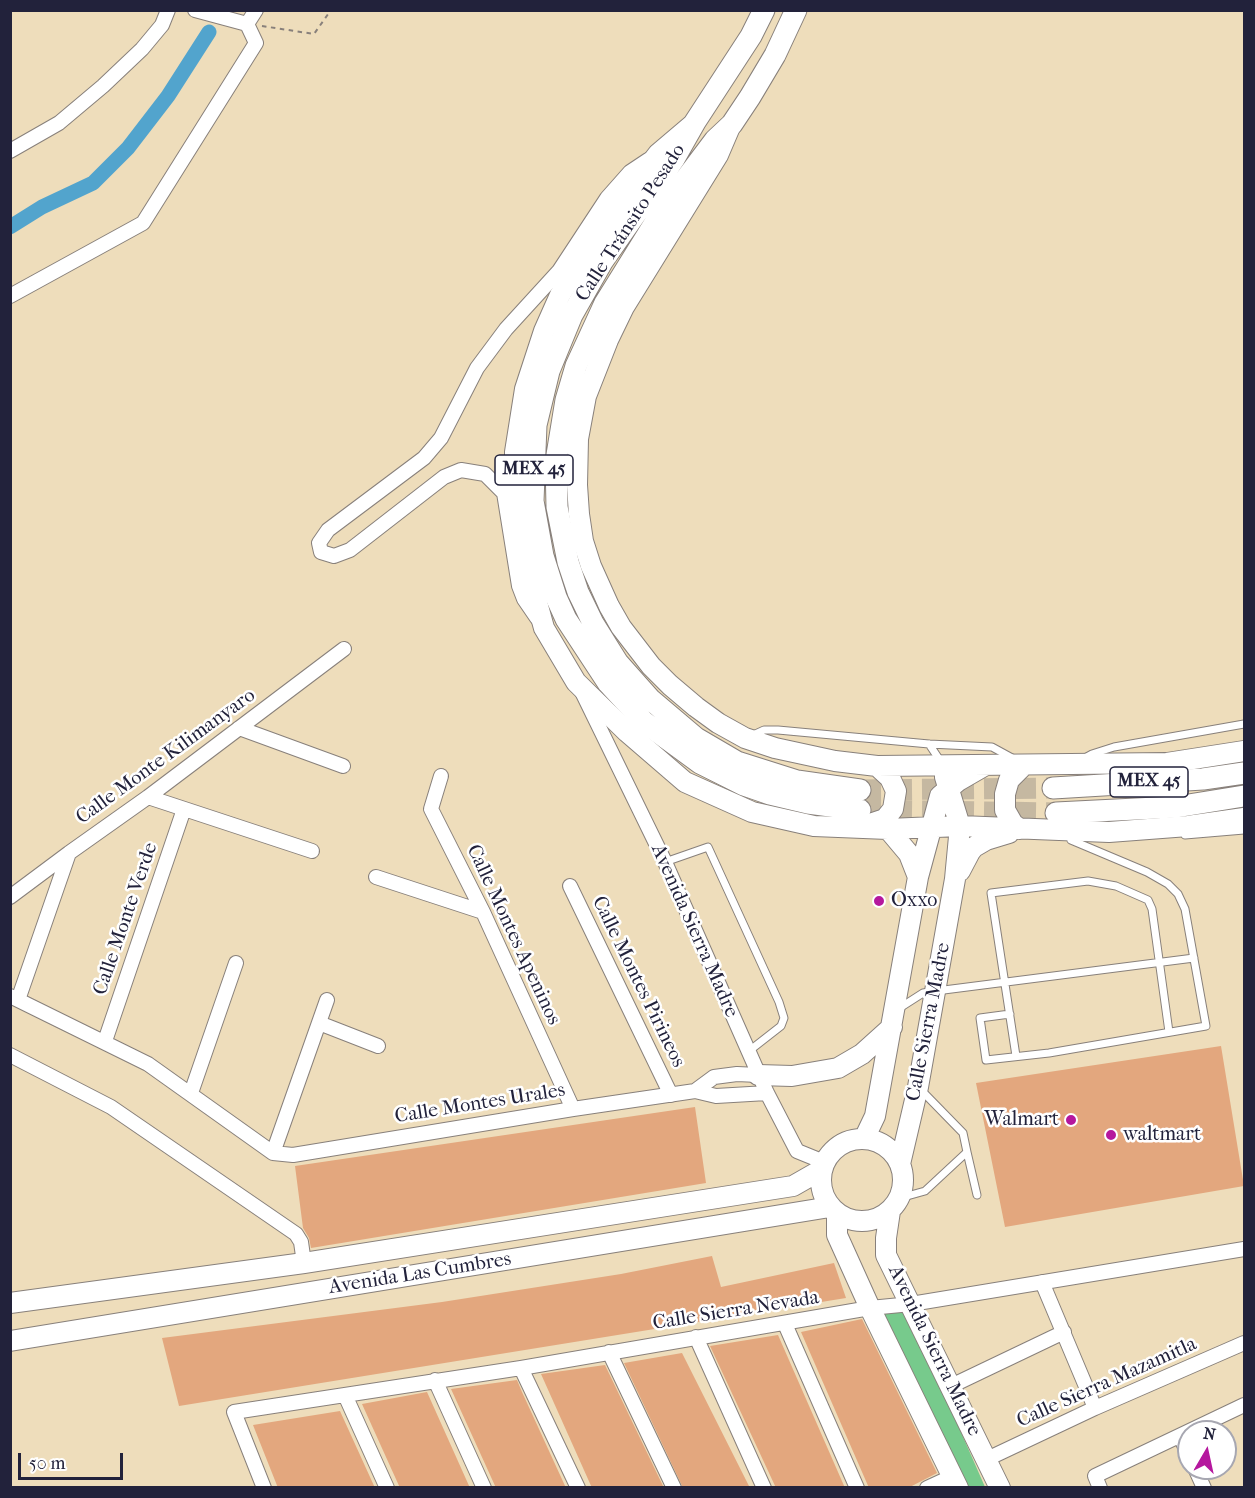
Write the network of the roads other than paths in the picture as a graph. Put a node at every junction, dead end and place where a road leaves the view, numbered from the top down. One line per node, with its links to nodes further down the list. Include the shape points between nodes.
1 (168, 10): 9 (street, via 162,25 142,49 103,86 59,123)
2 (195, 10): 6 (street)
3 (256, 10): 6 (street)
4 (764, 10): 7 (main road, Calle Tránsito Pesado / MEX 45)
5 (796, 10): 8 (main road, Calle Tránsito Pesado / MEX 45, via 775,55)
6 (247, 24): 11 (street, via 256,43 143,223)
7 (695, 122): 10 (street); 33 (main road, Calle Tránsito Pesado / MEX 45, via 592,279 549,371 534,445 533,501 543,556 566,619 591,659 626,704 663,738 700,763 770,794)
8 (732, 124): 17 (street, via 718,155 624,307 608,340 586,396 578,439 577,485 583,541 591,566 632,643 678,693); 33 (main road, Calle Tránsito Pesado / MEX 45, via 689,173 628,263 576,366 562,416 556,461 562,538 578,592 606,646 633,682 665,712 696,738 737,762 797,781)
9 (10, 152)
10 (658, 154): 12 (street, via 593,240 560,295 543,332 525,389 515,452 515,510); 12 (street, via 630,172 607,198 559,271 506,329 477,368 441,438 424,458 328,530 319,543 321,552 334,556 350,550 444,477 462,470 485,474 504,493 519,586)
11 (10, 296)
12 (544, 628): 14 (street)
13 (344, 649): 16 (street, Calle Monte Kilimanyaro)
14 (578, 684): 33 (street, via 685,782 752,812 814,826); 47 (street, Avenida Sierra Madre)
15 (1245, 724): 20 (lane, via 1114,747)
16 (239, 728): 24 (street); 31 (street, Calle Monte Kilimanyaro)
17 (745, 738): 18 (lane, via 764,730 778,730); 25 (street, via 801,754)
18 (929, 744): 21 (lane); 23 (lane, via 992,747)
19 (1245, 751): 20 (street, via 1167,763)
20 (1075, 764): 23 (street)
21 (943, 765): 22 (street); 25 (street); 29 (street)
22 (985, 765): 23 (street); 29 (street)
23 (1024, 765): 39 (street, via 1010,780 1005,794 1005,810)
24 (343, 766)
25 (877, 766): 33 (street, via 890,778 896,791 893,809 885,819)
26 (1245, 773): 28 (main road, MEX 45)
27 (441, 776): 53 (street, Calle Montes Apeninos, via 431,809)
28 (1053, 788)
29 (947, 789): 36 (street, Calle Sierra Madre, via 940,796); 37 (street)
30 (1245, 796): 34 (main road, MEX 45, via 1176,807)
31 (148, 797): 32 (street); 46 (street, Calle Monte Kilimanyaro)
32 (184, 809): 45 (street); 65 (street, Calle Monte Verde)
33 (860, 809): 38 (street)
34 (1056, 813)
35 (1245, 818): 41 (street, via 1110,832)
36 (933, 825): 37 (street); 38 (street); 51 (street, Calle Sierra Madre)
37 (960, 826): 39 (street); 49 (street)
38 (888, 829): 51 (street, via 909,854)
39 (1020, 829): 41 (street); 49 (street, via 974,847)
40 (1245, 830): 43 (lane)
41 (1043, 831): 44 (lane)
42 (1165, 836): 44 (lane)
43 (1177, 836)
44 (1071, 840): 54 (lane, via 1168,884 1185,909)
45 (312, 851)
46 (69, 853): 52 (street, Calle Monte Kilimanyaro); 59 (street)
47 (665, 862): 67 (street, Avenida Sierra Madre); 67 (lane, via 708,847 779,1002 784,1018 781,1026)
48 (376, 877): 53 (street)
49 (956, 879): 58 (street, Calle Sierra Madre)
50 (570, 886): 75 (street, Calle Montes Pirineos)
51 (917, 886): 62 (street, Calle Sierra Madre)
52 (10, 897)
53 (483, 912): 76 (street, Calle Montes Apeninos)
54 (1194, 958): 55 (lane); 64 (lane, via 1206,1026)
55 (1160, 962): 57 (lane); 57 (lane, via 1148,900 1116,886 1088,882 991,893); 64 (lane)
56 (236, 963): 73 (street)
57 (1005, 982): 58 (lane); 61 (lane)
58 (936, 991): 62 (lane, via 923,993); 71 (street, Calle Sierra Madre)
59 (14, 998): 65 (street)
60 (327, 1000): 63 (street)
61 (1010, 1014): 69 (lane); 69 (lane, via 980,1018 986,1060)
62 (893, 1019): 70 (street, via 862,1054 838,1068 792,1076); 77 (street, Calle Sierra Madre, via 875,1116)
63 (319, 1023): 66 (street); 79 (street)
64 (1169, 1032): 69 (lane)
65 (105, 1041): 73 (street)
66 (378, 1046)
67 (748, 1052): 70 (street, Avenida Sierra Madre)
68 (10, 1055): 86 (street, via 111,1107 296,1233)
69 (1016, 1056)
70 (758, 1075): 72 (street, Calle Montes Urales, via 714,1077); 74 (street, Avenida Sierra Madre)
71 (918, 1087): 78 (lane, via 963,1132); 80 (street, Calle Sierra Madre)
72 (694, 1091): 74 (street, Calle Montes Urales, via 716,1096); 75 (street, Calle Montes Urales)
73 (191, 1093): 79 (street)
74 (767, 1093): 81 (street, Avenida Sierra Madre, via 797,1151)
75 (670, 1095): 76 (street, Calle Montes Urales)
76 (573, 1109): 79 (street, Calle Montes Urales, via 293,1155)
77 (864, 1139): 80 (street, via 891,1151); 81 (street, via 848,1141 834,1149)
78 (967, 1152): 82 (lane); 83 (lane, via 925,1191)
79 (273, 1153)
80 (900, 1164): 83 (street, via 903,1176)
81 (823, 1166): 84 (street, via 820,1183); 86 (street, Avenida Las Cumbres, via 793,1186)
82 (977, 1195)
83 (895, 1204): 84 (street, via 873,1220 854,1221); 89 (street, Avenida Sierra Madre, via 886,1255)
84 (833, 1210): 90 (street, Avenida Sierra Madre, via 837,1235); 94 (street, Avenida Las Cumbres)
85 (1245, 1249): 87 (street, Calle Sierra Nevada)
86 (304, 1263): 88 (street, Avenida Las Cumbres)
87 (1042, 1282): 89 (street, Calle Sierra Nevada); 92 (street)
88 (10, 1303)
89 (911, 1304): 90 (street, Calle Sierra Nevada); 99 (street, Avenida Sierra Madre)
90 (870, 1308): 91 (street, Calle Sierra Nevada); 106 (street, Avenida Sierra Madre)
91 (785, 1324): 93 (street, Calle Sierra Nevada); 113 (street)
92 (1064, 1332): 99 (street); 102 (street)
93 (696, 1337): 96 (street, Calle Sierra Nevada); 112 (street)
94 (10, 1341)
95 (1245, 1343): 102 (street, Calle Sierra Mazamitla)
96 (609, 1352): 97 (street, Calle Sierra Nevada); 111 (street)
97 (521, 1368): 98 (street, Calle Sierra Nevada); 110 (street)
98 (435, 1380): 100 (street, Calle Sierra Nevada); 109 (street)
99 (951, 1386): 105 (street, Avenida Sierra Madre)
100 (345, 1395): 107 (street, Calle Sierra Nevada, via 234,1412); 108 (street)
101 (1245, 1406): 103 (street)
102 (1095, 1408): 105 (street, Calle Sierra Mazamitla)
103 (1215, 1420)
104 (1177, 1437): 116 (street, via 1095,1476)
105 (987, 1459): 115 (street, Avenida Sierra Madre)
106 (955, 1482): 114 (street)
107 (264, 1488)
108 (387, 1488)
109 (484, 1488)
110 (578, 1488)
111 (674, 1488)
112 (764, 1488)
113 (857, 1488)
114 (927, 1488)
115 (1000, 1488)
116 (1100, 1488)

